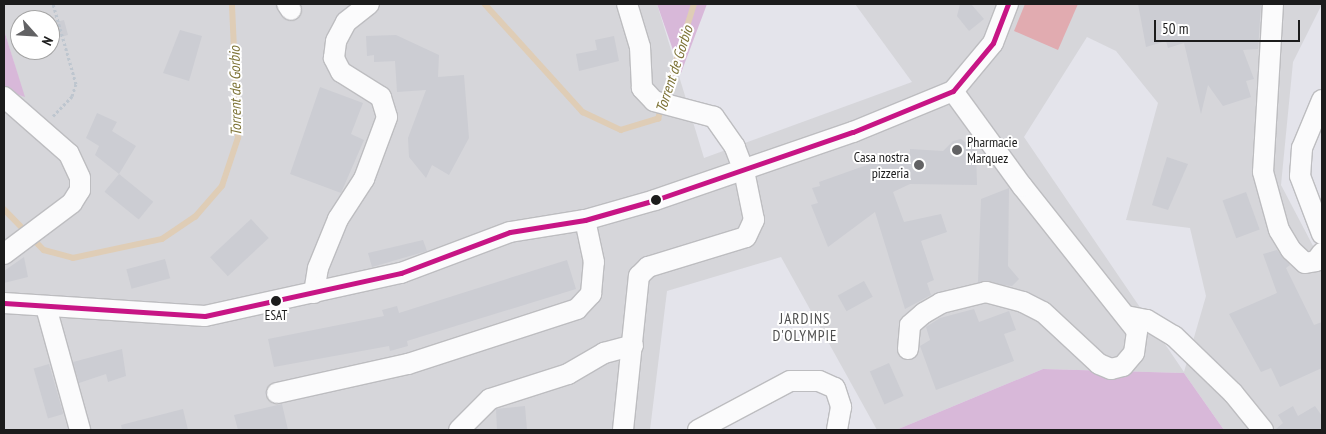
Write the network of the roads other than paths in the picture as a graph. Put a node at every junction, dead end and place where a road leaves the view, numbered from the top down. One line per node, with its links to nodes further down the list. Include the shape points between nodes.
1 (369, 4): 13 (street, via 346,22 336,41 334,58 341,72 381,97 387,118 364,180 338,219 318,268)
2 (628, 4): 8 (street, via 640,47 642,88 654,100 714,117 735,147)
3 (1008, 4): 5 (street, via 993,43)
4 (1273, 4): 12 (street, via 1263,172 1280,230 1291,250 1305,263 1316,261)
5 (954, 91): 8 (street); 16 (street, via 1022,186)
6 (4, 97): 11 (street, via 69,154 80,178 80,190 72,203)
7 (1322, 100): 10 (street, via 1302,148 1300,176)
8 (744, 171): 9 (street); 17 (street, via 754,220 752,231 746,237 648,267 636,287)
9 (585, 220): 13 (street, via 510,232 401,273); 19 (street, via 594,262 591,294 576,309 408,364)
10 (1322, 234)
11 (11, 250)
12 (1322, 254)
13 (314, 294): 15 (street, via 205,316)
14 (4, 303): 15 (street)
15 (46, 307): 20 (street)
16 (1126, 316): 18 (street, via 1137,331 1134,353 1123,366 1111,368 1082,352 1043,312 1023,302 986,292 941,303 924,313 910,325); 25 (street, via 1147,320 1174,336 1233,393)
17 (633, 345): 21 (street, via 604,353 568,374 490,400); 22 (street)
18 (908, 349)
19 (277, 393)
20 (80, 430)
21 (459, 430)
22 (622, 430)
23 (698, 430): 24 (street, via 790,381 819,380 835,388 841,408)
24 (837, 430)
25 (1263, 430)

